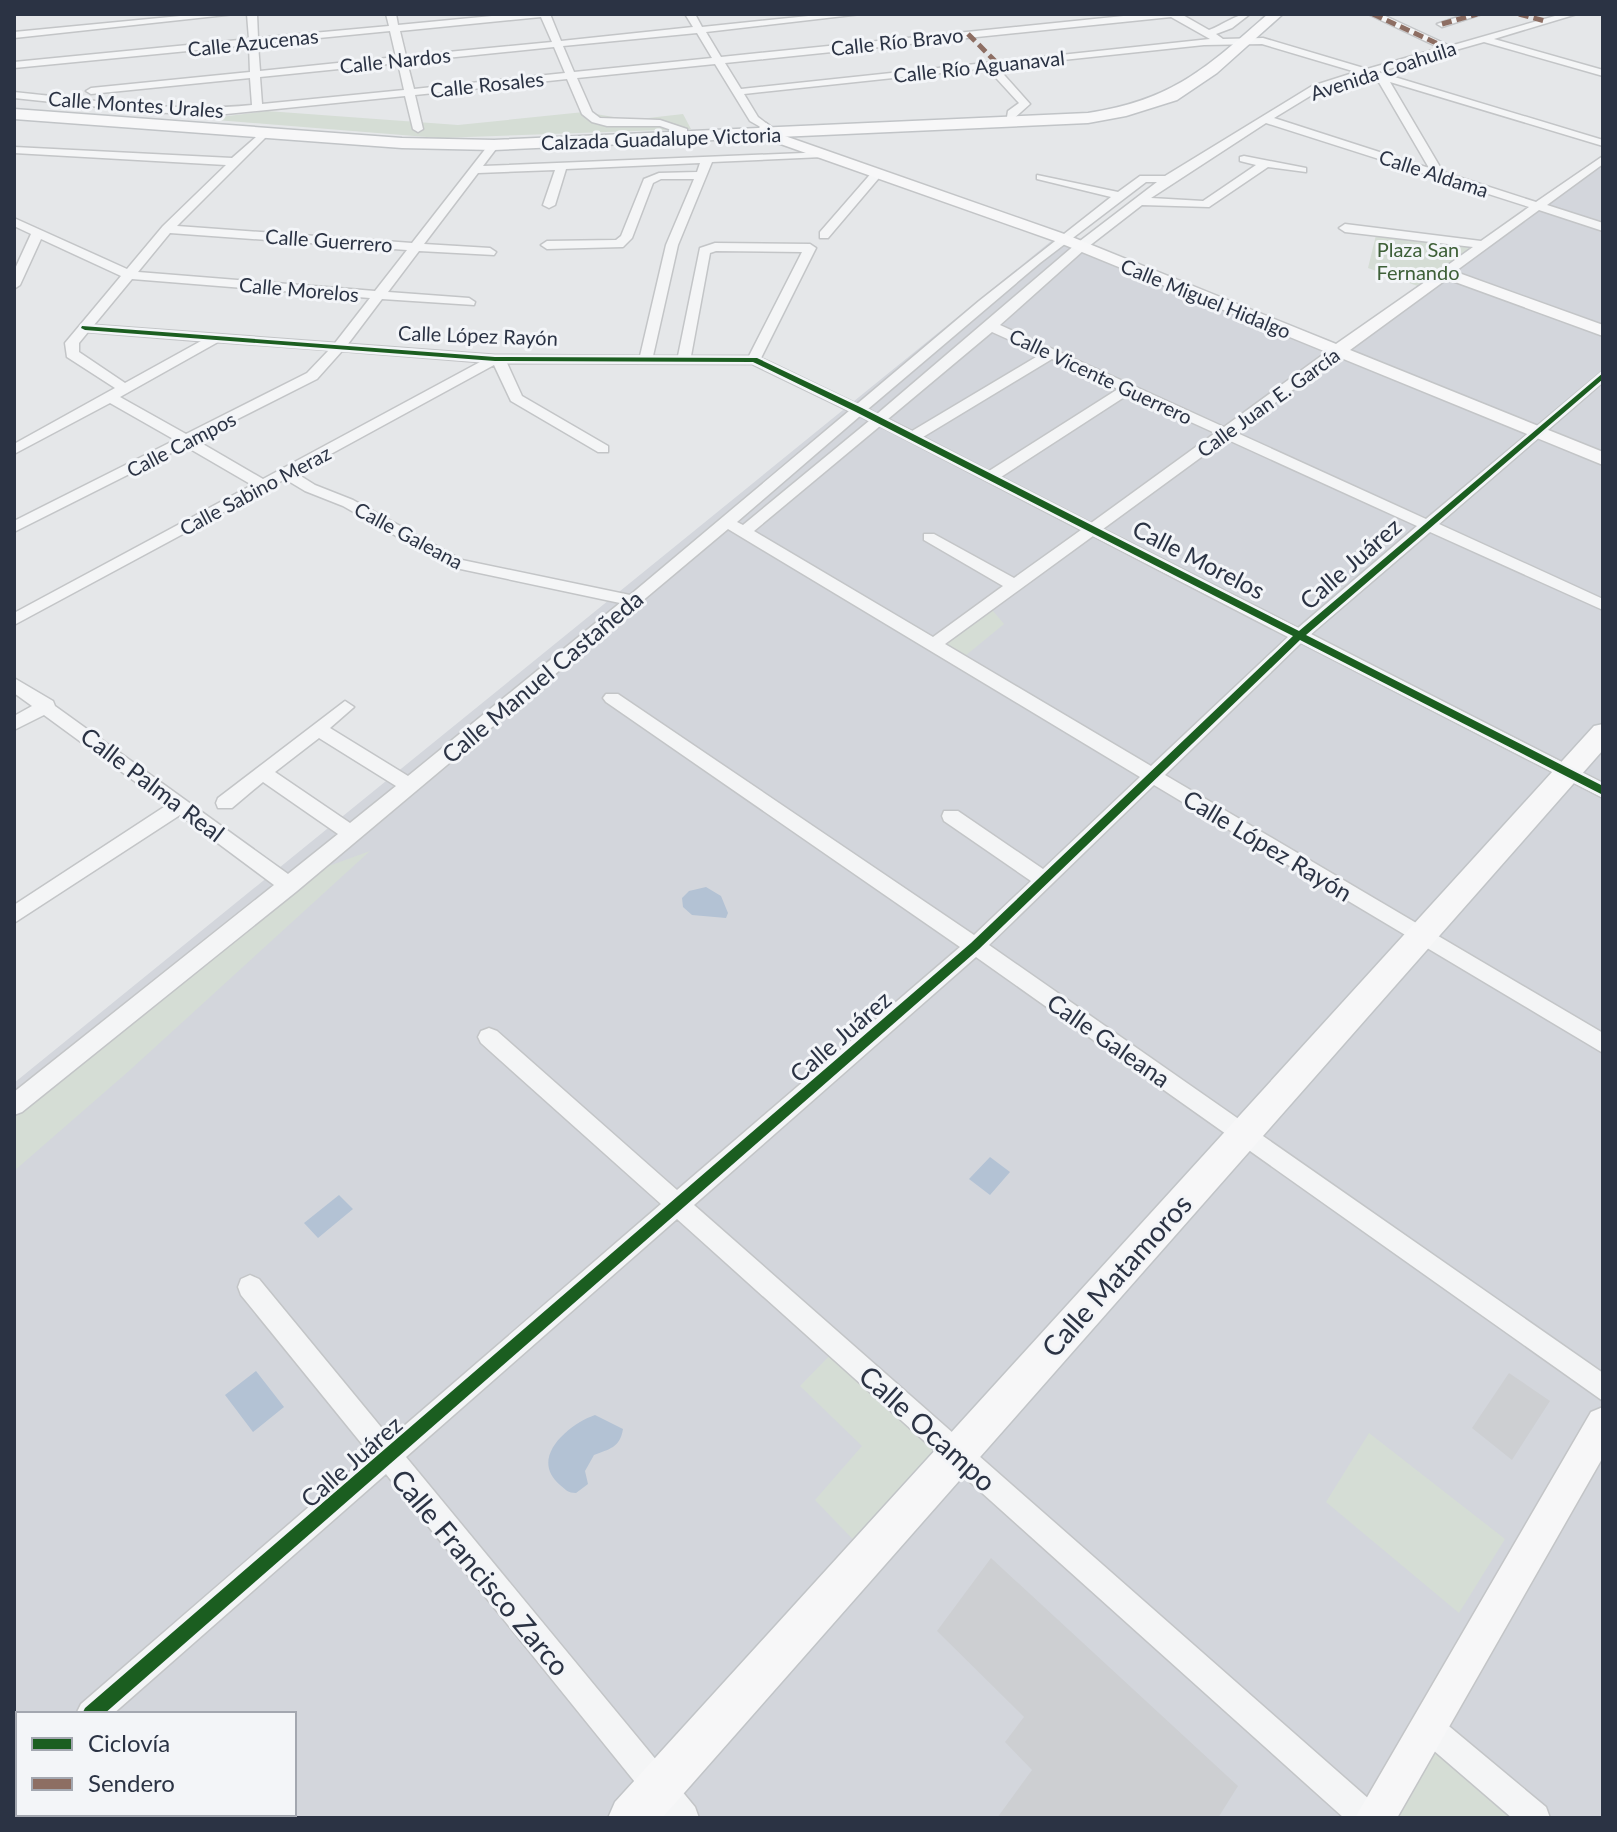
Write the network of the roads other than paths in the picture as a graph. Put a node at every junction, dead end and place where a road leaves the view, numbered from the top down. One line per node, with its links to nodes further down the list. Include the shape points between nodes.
1 (103, 14): 18 (street)
2 (230, 14): 18 (street)
3 (252, 14): 25 (street)
4 (391, 14): 19 (street)
5 (543, 14): 19 (street, Calle Azucenas); 26 (street)
6 (690, 14): 20 (street)
7 (856, 14): 20 (street, Calle Nardos)
8 (1173, 14): 21 (street); 29 (street, Calle Río Bravo)
9 (1245, 14): 21 (street)
10 (1263, 14): 24 (main road, Calzada Guadalupe Victoria)
11 (1276, 14): 24 (main road, Calzada Guadalupe Victoria)
12 (1373, 14): 27 (street)
13 (1477, 14): 16 (street)
14 (1519, 14): 17 (street)
15 (1572, 14): 17 (street, Avenida Coahuila)
16 (1444, 19)
17 (1545, 21): 23 (street, Avenida Coahuila)
18 (101, 26): 22 (street); 34 (street)
19 (395, 28): 25 (street, Calle Azucenas); 28 (street)
20 (699, 30): 26 (street, Calle Nardos); 29 (street)
21 (1207, 34): 24 (street)
22 (14, 35)
23 (1483, 39): 27 (street, Avenida Coahuila); 33 (street)
24 (1232, 41): 31 (street, Calle Río Aguanaval); 32 (street, via 1263,41); 44 (main road, Calzada Guadalupe Victoria, via 1181,85 1148,101 1105,111); 49 (main road, Calzada Guadalupe Victoria, via 1186,91 1131,112)
25 (253, 42): 34 (street, Calle Azucenas); 35 (street)
26 (557, 44): 28 (street, Calle Nardos); 36 (street)
27 (1449, 49): 32 (street, Avenida Coahuila)
28 (402, 60): 35 (street, Calle Nardos); 38 (street)
29 (718, 60): 36 (street, Calle Rosales); 39 (street)
30 (14, 65): 34 (street, Calle Azucenas)
31 (990, 65): 39 (street, Calle Río Aguanaval); 44 (street, via 1025,104)
32 (1367, 72): 37 (street); 45 (street, Avenida Coahuila, via 1316,88)
33 (1603, 73)
34 (94, 74): 35 (street, Calle Nardos); 41 (street)
35 (255, 74): 42 (street)
36 (570, 75): 38 (street, Calle Rosales); 48 (street, via 587,114 602,122 664,124)
37 (1381, 76): 51 (street); 65 (street)
38 (409, 92): 42 (street, Calle Rosales); 47 (street)
39 (737, 92): 46 (street)
40 (14, 95): 41 (street, Calle Montes Urales)
41 (78, 102): 42 (street, Calle Montes Urales, via 195,112)
42 (257, 108)
43 (16, 115): 48 (main road, Calzada Guadalupe Victoria, via 431,138); 50 (main road, Calzada Guadalupe Victoria)
44 (1012, 117): 46 (main road, Calzada Guadalupe Victoria)
45 (1266, 119): 65 (street, Calle Aldama); 67 (street, Avenida Coahuila)
46 (759, 128): 48 (main road, Calzada Guadalupe Victoria); 49 (main road, Calzada Guadalupe Victoria); 52 (main road, Calzada Guadalupe Victoria); 54 (main road, Calle Miguel Hidalgo)
47 (418, 129)
48 (683, 131)
49 (835, 131): 54 (main road)
50 (264, 133): 52 (main road, Calzada Guadalupe Victoria); 58 (street)
51 (1603, 143)
52 (494, 145): 61 (street, Calle Campos)
53 (14, 150): 58 (street)
54 (830, 156): 55 (street); 63 (main road, Calle Miguel Hidalgo)
55 (708, 158): 60 (street); 64 (street)
56 (1244, 159): 59 (street)
57 (1603, 159): 71 (street, Calle Juan E. García)
58 (235, 162): 75 (street)
59 (1266, 163): 62 (street); 69 (street, via 1205,205)
60 (562, 165): 61 (street); 70 (street)
61 (475, 170): 81 (street, Calle Campos)
62 (1302, 170)
63 (878, 172): 77 (street); 78 (main road, Calle Miguel Hidalgo)
64 (701, 175): 79 (street, via 648,181 619,244); 97 (street, via 672,245)
65 (1439, 175): 71 (street, Calle Aldama)
66 (1041, 177): 68 (street)
67 (1167, 180): 68 (street, Avenida Coahuila, via 1146,177); 69 (street, Avenida Coahuila)
68 (1119, 196): 78 (street, Avenida Coahuila)
69 (1140, 201): 82 (street, Avenida Coahuila)
70 (549, 205)
71 (1537, 206): 73 (street, Calle Aldama); 80 (street, Calle Juan E. García)
72 (14, 222): 76 (street)
73 (1603, 227)
74 (1345, 228): 80 (street)
75 (167, 229): 81 (street, Calle Guerrero); 85 (street)
76 (38, 232): 85 (street); 86 (street)
77 (824, 235)
78 (1061, 238): 82 (main road, Calle Miguel Hidalgo); 104 (street, Calle Manuel Castañeda)
79 (547, 245)
80 (1484, 245): 84 (street, Calle Juan E. García)
81 (416, 246): 83 (street, Calle Guerrero); 87 (street, Calle Campos)
82 (1080, 247): 89 (street, Calle Manuel Castañeda); 94 (main road, Calle Miguel Hidalgo)
83 (490, 252)
84 (1445, 273): 91 (main road); 94 (main road, Calle Juan E. García)
85 (129, 275): 87 (street, Calle Morelos); 90 (street)
86 (14, 285)
87 (379, 295): 88 (street, Calle Morelos); 93 (street, Calle Campos)
88 (469, 302)
89 (991, 326): 95 (street, Calle Vicente Guerrero); 105 (street, Calle Manuel Castañeda)
90 (85, 328): 92 (street, Calle López Rayón); 101 (street, via 72,343 72,354)
91 (1603, 331)
92 (216, 338): 93 (street, Calle López Rayón); 101 (street)
93 (338, 348): 96 (street, Calle López Rayón); 111 (street, Calle Campos, via 312,376)
94 (1337, 351): 107 (main road, Calle Miguel Hidalgo); 108 (street, Calle Juan E. García)
95 (1051, 354): 102 (street, Calle Vicente Guerrero); 109 (street)
96 (497, 359): 97 (street, Calle López Rayón); 112 (street, via 516,398); 115 (street, Calle Sabino Meraz)
97 (646, 359): 98 (street, Calle López Rayón)
98 (684, 359): 99 (street, Calle López Rayón); 99 (street, via 706,249 810,248)
99 (754, 360): 104 (street, Calle López Rayón)
100 (1603, 375): 107 (street, Calle Juárez)
101 (125, 389): 103 (street)
102 (1128, 389): 108 (street, Calle Vicente Guerrero); 116 (street)
103 (110, 397): 110 (street); 111 (street)
104 (859, 410): 105 (street, Calle Morelos); 120 (street, Calle Manuel Castañeda)
105 (879, 420): 109 (street, Calle Morelos); 120 (street, Calle Manuel Castañeda)
106 (14, 427): 110 (street)
107 (1536, 432): 114 (main road, Calle Miguel Hidalgo); 118 (street, Calle Juárez)
108 (1225, 433): 118 (street, Calle Vicente Guerrero); 121 (street, Calle Juan E. García)
109 (913, 437): 116 (street, Calle Morelos)
110 (33, 440): 113 (street)
111 (186, 441): 117 (street); 119 (street, Calle Campos)
112 (603, 449)
113 (14, 450)
114 (1603, 459)
115 (286, 473): 117 (street, Calle Sabino Meraz); 124 (street, Calle Galeana, via 457,564)
116 (990, 477): 121 (street, Calle Morelos)
117 (264, 485): 126 (street, Calle Sabino Meraz)
118 (1428, 525): 125 (street, Calle Vicente Guerrero); 127 (street, Calle Juárez)
119 (14, 527)
120 (736, 527): 124 (street, Calle Manuel Castañeda); 128 (street, Calle López Rayón)
121 (1092, 529): 123 (street, Calle Juan E. García); 127 (street, Calle Morelos)
122 (929, 537): 123 (street)
123 (1015, 586): 128 (street, Calle Juan E. García)
124 (633, 601): 139 (street, Calle Manuel Castañeda)
125 (1603, 605)
126 (14, 620)
127 (1300, 635): 137 (street, Calle Morelos); 138 (street, Calle Juárez)
128 (933, 645): 138 (street, Calle López Rayón)
129 (14, 684): 131 (street, Calle Palma Real)
130 (612, 698): 149 (street, Calle Galeana)
131 (47, 705): 133 (street); 142 (street, Calle Palma Real)
132 (345, 707): 134 (street)
133 (14, 724)
134 (318, 729): 136 (street); 139 (street)
135 (1603, 733): 137 (main road, Calle Matamoros)
136 (263, 773): 141 (street); 144 (street)
137 (1567, 773): 140 (street, Calle Morelos); 148 (main road, Calle Matamoros)
138 (1153, 776): 145 (street, Calle Juárez); 148 (street, Calle López Rayón)
139 (410, 786): 144 (street, Calle Manuel Castañeda)
140 (1603, 791)
141 (225, 803)
142 (181, 805): 146 (street, Calle Palma Real); 147 (street)
143 (951, 816): 145 (street)
144 (352, 834): 146 (street, Calle Manuel Castañeda)
145 (1044, 880): 149 (street, Calle Juárez)
146 (290, 886): 152 (street, Calle Manuel Castañeda)
147 (14, 915)
148 (1421, 935): 151 (street, Calle López Rayón); 153 (main road, Calle Matamoros)
149 (975, 946): 153 (street, Calle Galeana); 154 (street, Calle Juárez)
150 (489, 1037): 154 (street, Calle Ocampo)
151 (1603, 1044)
152 (14, 1105)
153 (1242, 1134): 156 (street, Calle Galeana); 158 (main road, Calle Matamoros)
154 (678, 1206): 158 (street, Calle Ocampo); 159 (street, Calle Juárez)
155 (250, 1287): 159 (street, Calle Francisco Zarco)
156 (1603, 1388)
157 (1603, 1424): 161 (main road)
158 (957, 1453): 162 (main road, Calle Matamoros); 165 (street, Calle Ocampo)
159 (388, 1459): 160 (street, Calle Juárez); 162 (street, Calle Francisco Zarco)
160 (93, 1712)
161 (1428, 1727): 166 (main road); 167 (street)
162 (659, 1788): 163 (main road, Calle Matamoros); 164 (street, Calle Francisco Zarco)
163 (631, 1818)
164 (684, 1818)
165 (1367, 1818)
166 (1375, 1818)
167 (1535, 1818)

